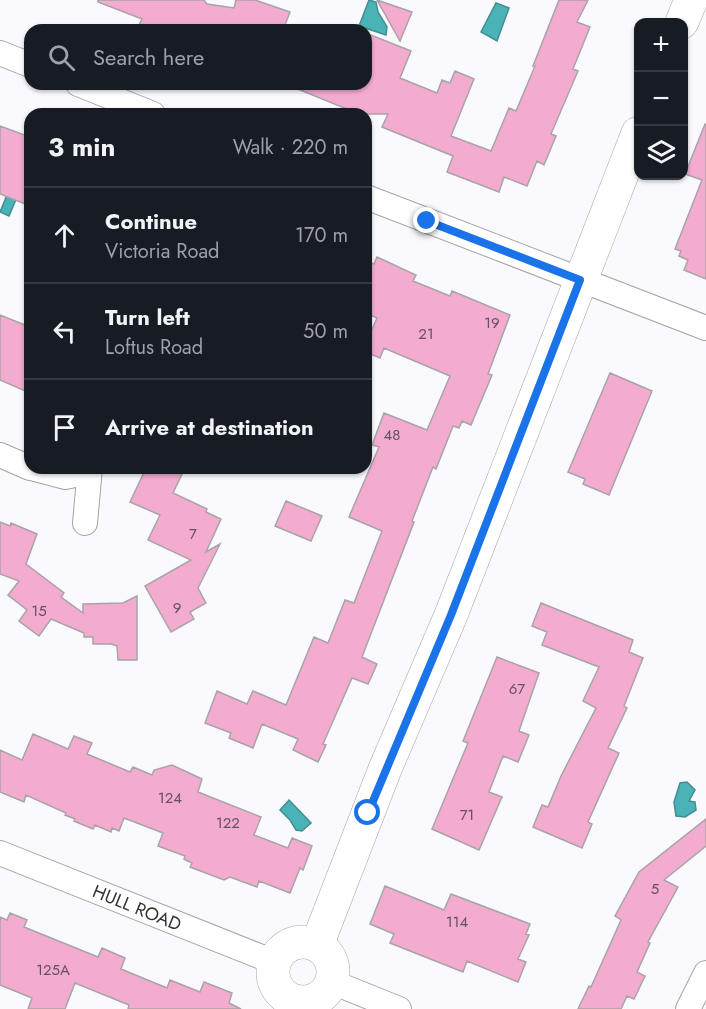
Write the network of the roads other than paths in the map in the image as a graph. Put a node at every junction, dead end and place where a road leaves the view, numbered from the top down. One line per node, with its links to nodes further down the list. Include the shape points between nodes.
1 (691, 0): 2 (street)
2 (684, 18)
3 (0, 53): 4 (street)
4 (24, 63)
5 (93, 90): 6 (street)
6 (138, 108)
7 (634, 145): 9 (street)
8 (372, 199): 9 (street)
9 (580, 280): 10 (street); 18 (street, via 451,615 385,769)
10 (706, 328)
11 (0, 456): 12 (street)
12 (24, 466)
13 (53, 474): 14 (street)
14 (75, 474)
15 (89, 474): 16 (street)
16 (85, 523)
17 (0, 853): 19 (street, HULL ROAD)
18 (317, 945): 19 (street, via 292,944); 21 (street, via 330,957)
19 (274, 962): 22 (street, via 274,981)
20 (706, 973): 24 (street)
21 (332, 982): 22 (street, via 321,997); 23 (street)
22 (291, 1005)
23 (399, 1009)
24 (688, 1009)

